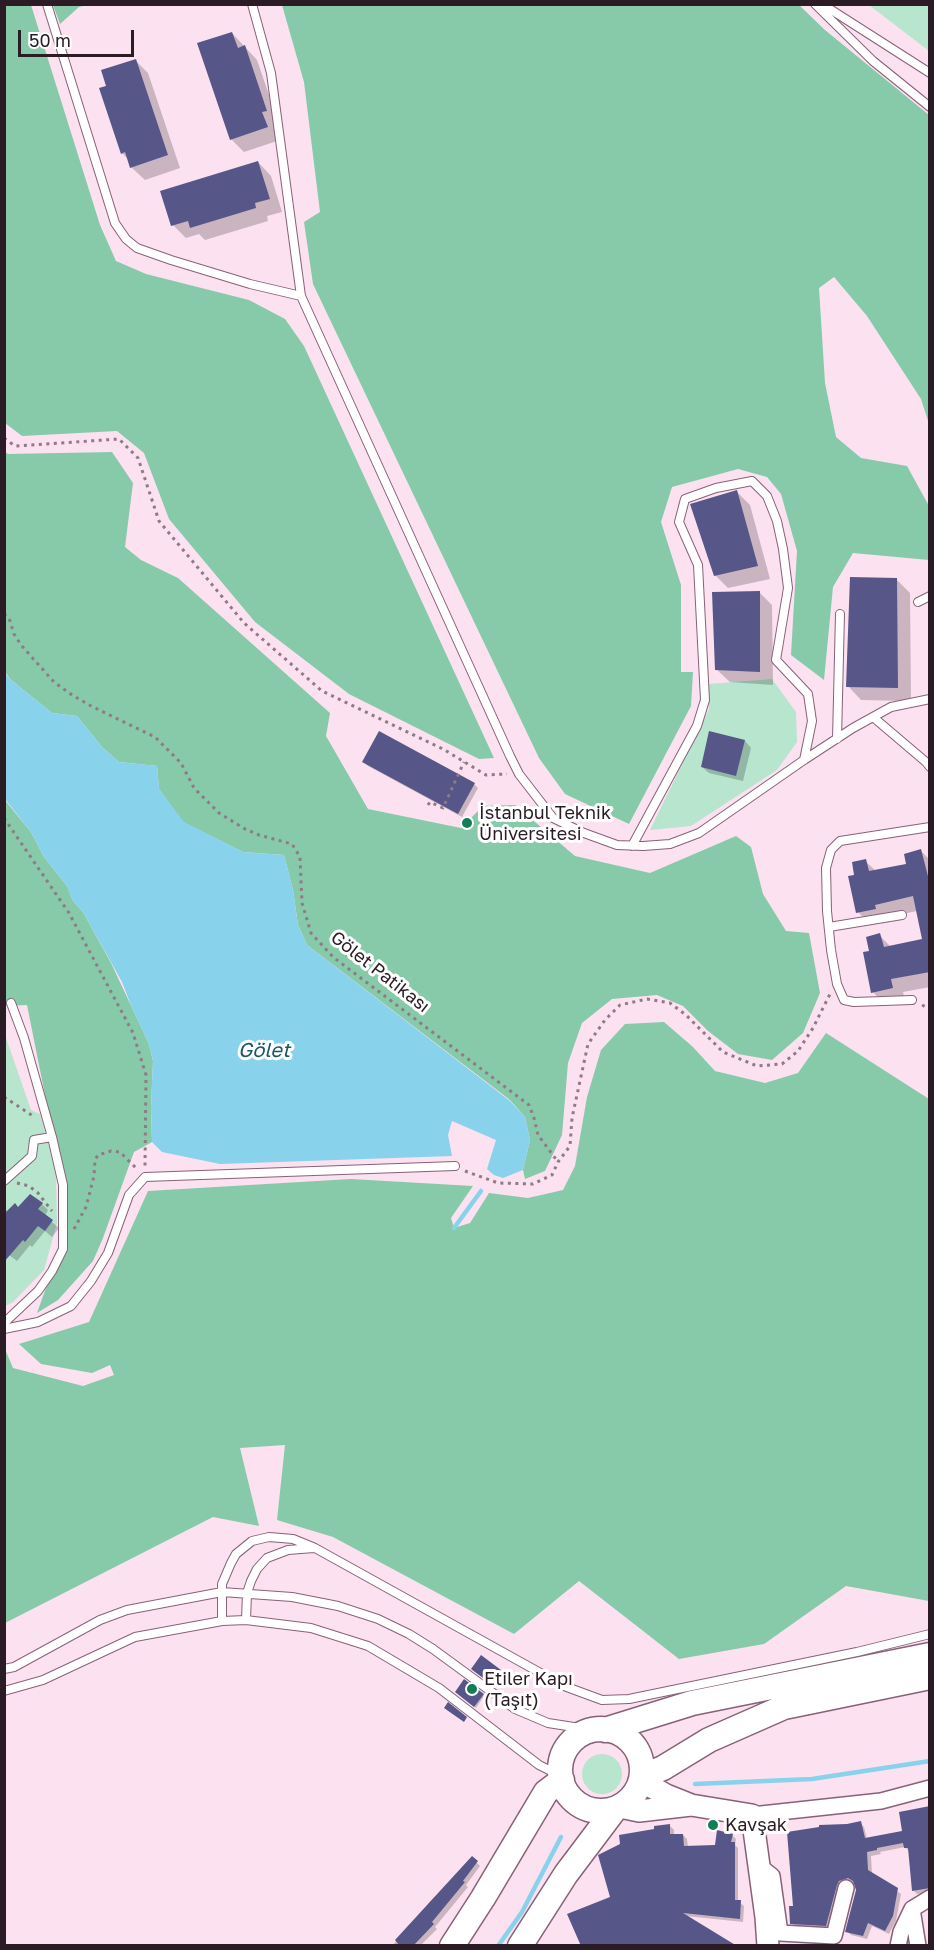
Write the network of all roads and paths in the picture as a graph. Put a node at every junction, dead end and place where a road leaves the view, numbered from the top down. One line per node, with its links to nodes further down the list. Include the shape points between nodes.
1 (46, 4): 7 (lane, via 112,213 126,239 137,248 171,260)
2 (252, 4): 7 (lane, via 271,73)
3 (814, 4): 6 (lane, via 873,61)
4 (822, 4): 5 (lane)
5 (930, 74)
6 (928, 103)
7 (301, 296): 19 (lane)
8 (4, 438): 17 (path, via 15,446 119,439 138,458 159,521 244,623 322,691)
9 (930, 596): 10 (lane)
10 (918, 602)
11 (4, 614): 31 (path, Gölet Patikası, via 21,645 54,682 91,706 155,737 181,763 194,788 219,813 252,832 292,844 300,857 302,903 311,933 333,957 529,1105 538,1135)
12 (840, 615): 15 (lane)
13 (930, 699): 14 (lane, via 891,707)
14 (873, 717): 15 (lane); 18 (lane)
15 (837, 738): 16 (lane)
16 (804, 760): 23 (lane, via 699,833 670,844); 23 (lane, via 812,721 808,694 776,660 788,588 777,521 767,496 752,481 685,499 679,522 698,565 705,700 697,726)
17 (464, 762): 19 (path, via 486,775); 20 (path, via 443,808 430,802)
18 (930, 767)
19 (519, 774): 23 (lane, via 554,818 584,833)
20 (428, 805)
21 (4, 818): 33 (path, via 69,913 134,1033 146,1075)
22 (930, 827): 25 (lane, via 840,842 831,850 826,868)
23 (632, 846)
24 (902, 915): 25 (lane)
25 (829, 927): 27 (lane, via 837,984 844,1000)
26 (830, 993): 31 (path, via 798,1051 782,1064 757,1066 723,1052 670,1003 647,999 620,1005 588,1044 570,1146)
27 (912, 1000)
28 (11, 1003): 30 (lane)
29 (4, 1097): 30 (path, via 33,1115)
30 (52, 1137): 34 (lane, via 34,1140 32,1156); 35 (lane, via 63,1185)
31 (558, 1162): 32 (path, via 552,1174 534,1184 498,1182)
32 (455, 1166): 33 (lane)
33 (144, 1177): 35 (path, via 120,1152 98,1155 86,1207 72,1232 69,1234); 37 (lane, via 129,1195 108,1253 71,1306 38,1322)
34 (9, 1182): 35 (path, via 29,1186 38,1193)
35 (64, 1228): 36 (lane, via 63,1249 52,1271 38,1291)
36 (4, 1323)
37 (4, 1329)
38 (315, 1548): 39 (lane, via 293,1539 269,1537 252,1541 236,1554); 40 (lane, via 288,1550 267,1558 257,1569); 43 (lane, via 564,1686 602,1700 629,1699)
39 (222, 1592): 40 (lane); 42 (lane); 45 (lane, via 127,1610)
40 (247, 1593): 41 (lane); 48 (lane, via 292,1597 378,1619 433,1649 515,1708 548,1723)
41 (246, 1620): 42 (lane); 49 (lane, via 311,1628 368,1646 440,1688)
42 (222, 1621): 47 (lane, via 135,1637 43,1680)
43 (930, 1634)
44 (930, 1655): 48 (main road, via 692,1703)
45 (4, 1669)
46 (930, 1677): 50 (main road, via 784,1707 709,1740)
47 (4, 1691)
48 (599, 1730): 49 (main road, via 581,1735 568,1747 561,1764); 50 (main road, via 614,1732 631,1742 640,1758)
49 (561, 1778): 53 (main road, via 571,1797 587,1808); 59 (main road, via 546,1792)
50 (641, 1779): 52 (street); 53 (main road, via 637,1791)
51 (930, 1788): 54 (street, via 880,1801)
52 (691, 1805): 53 (street, via 639,1811); 54 (street)
53 (618, 1808): 60 (main road, via 566,1874)
54 (752, 1815): 55 (street)
55 (759, 1864): 56 (street, via 772,1876 780,1934 834,1935); 61 (street)
56 (846, 1888)
57 (930, 1898): 58 (street)
58 (912, 1909): 62 (street); 63 (street)
59 (452, 1946)
60 (520, 1946)
61 (768, 1946)
62 (898, 1946)
63 (918, 1946)

